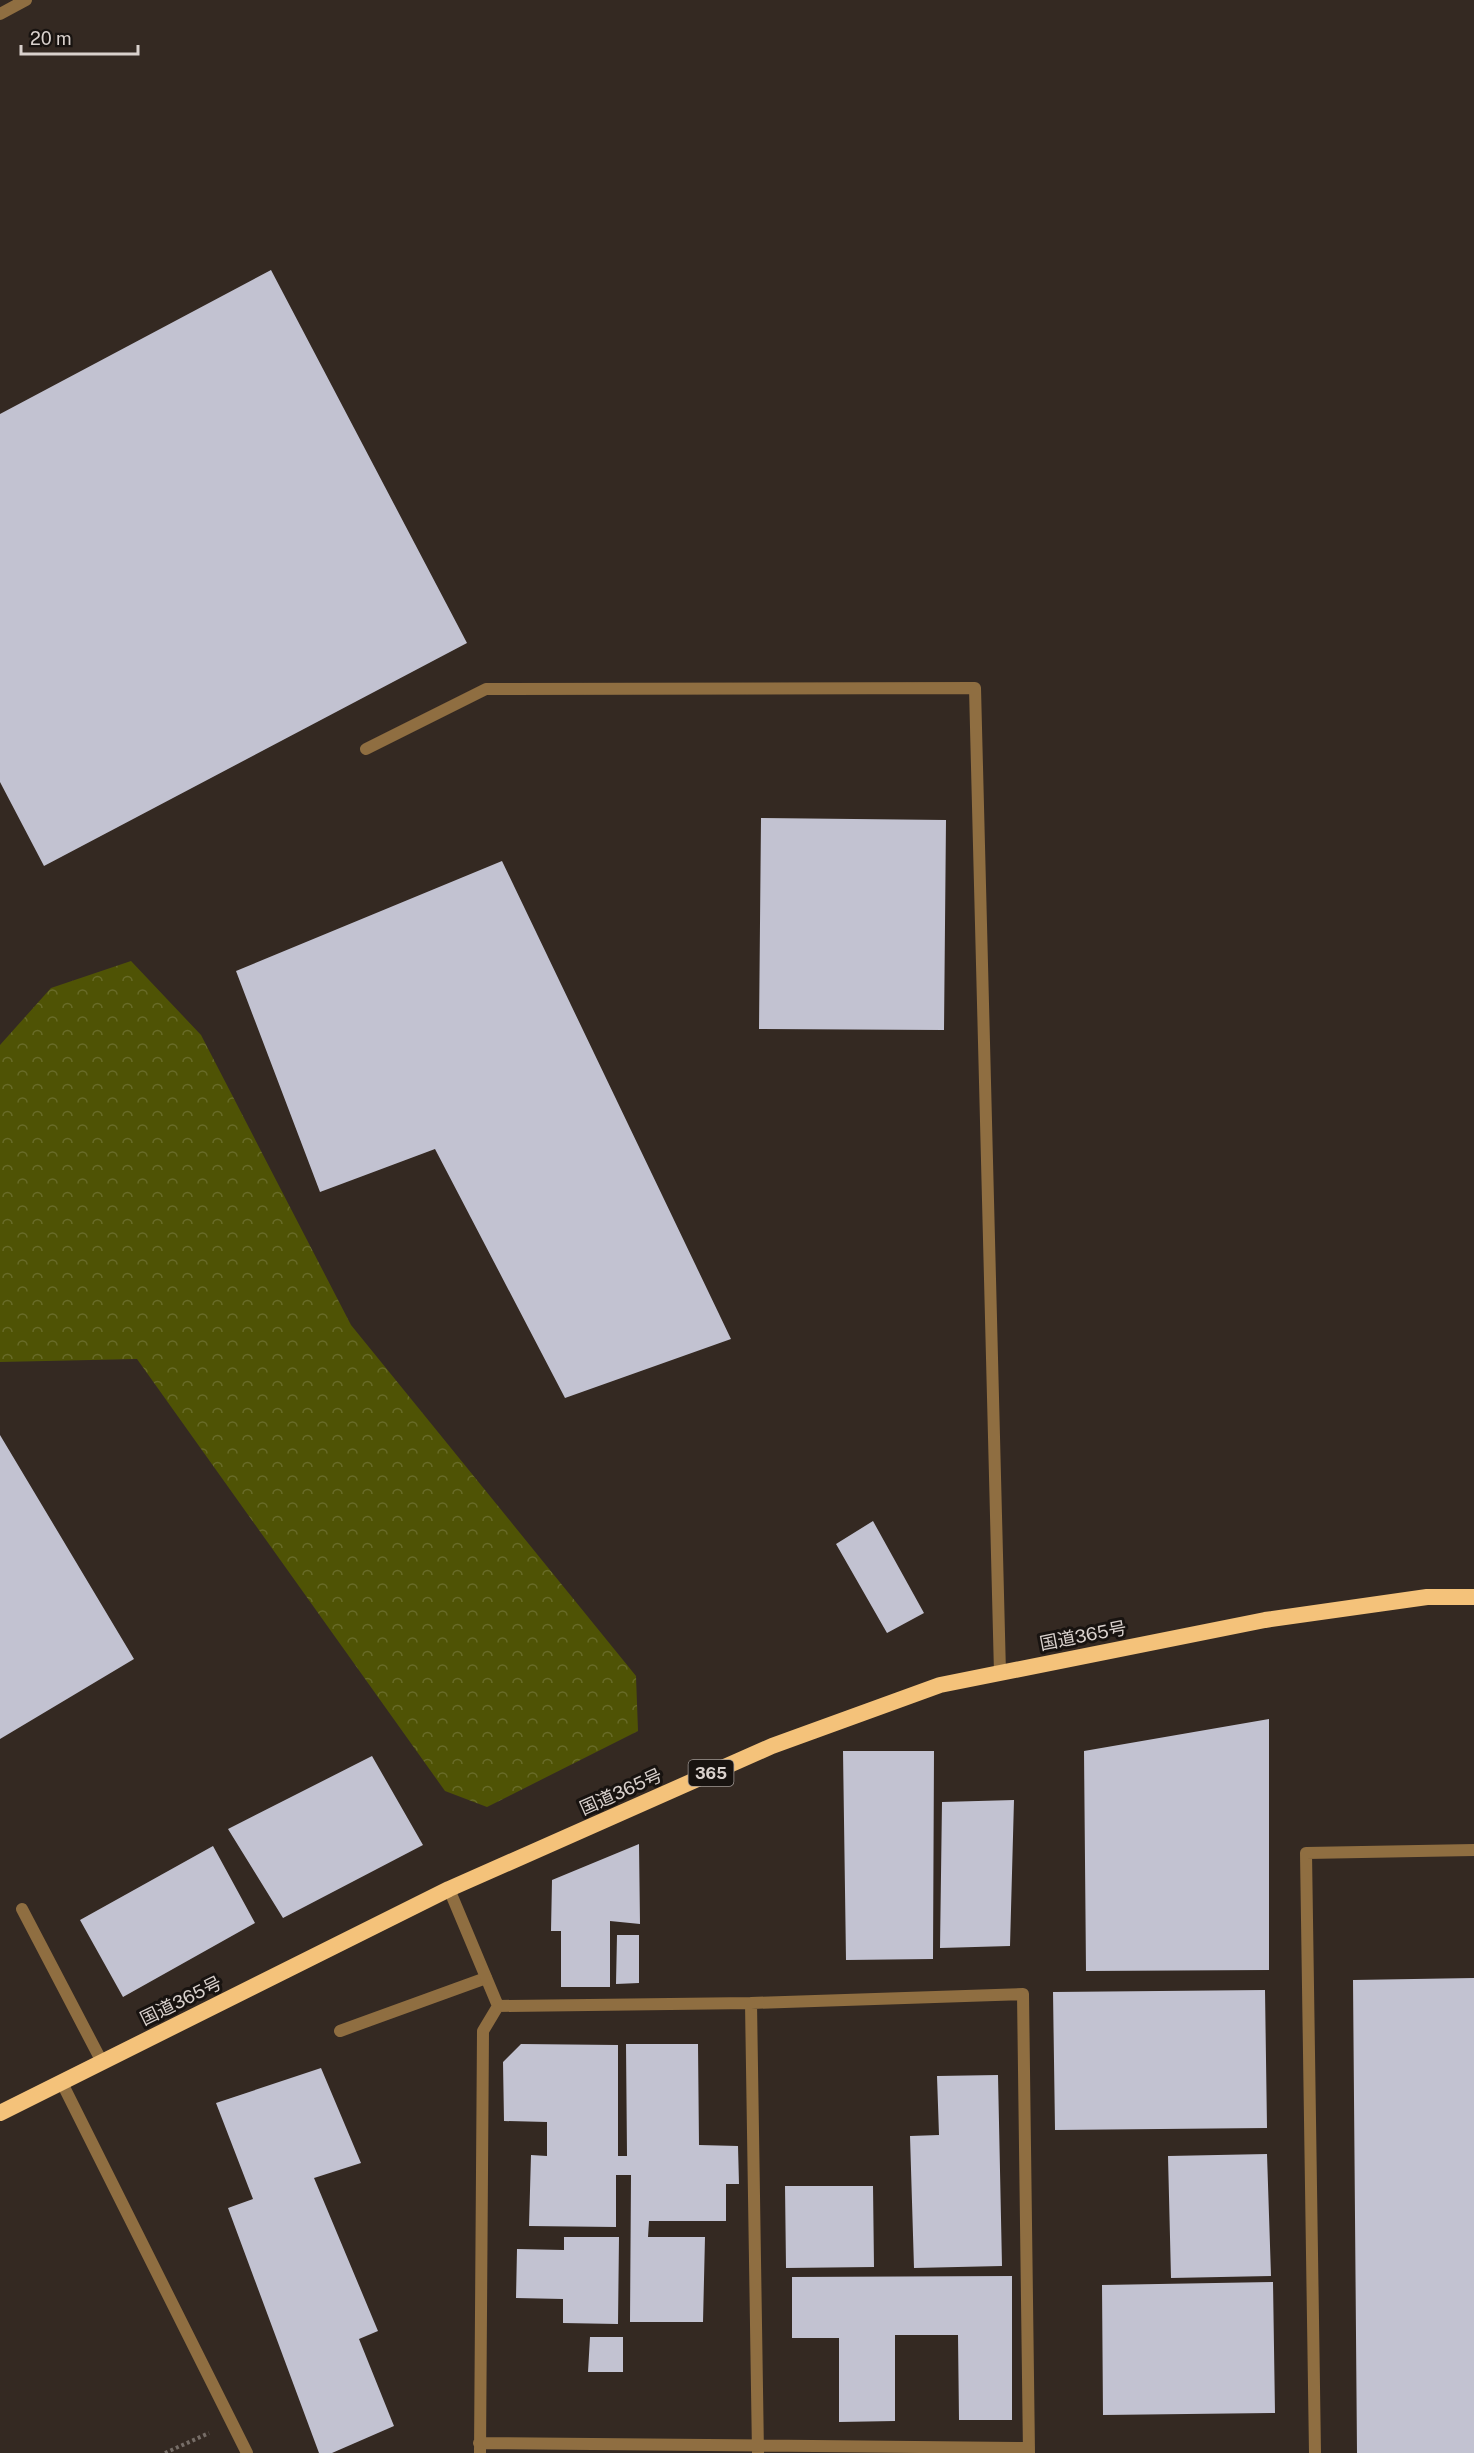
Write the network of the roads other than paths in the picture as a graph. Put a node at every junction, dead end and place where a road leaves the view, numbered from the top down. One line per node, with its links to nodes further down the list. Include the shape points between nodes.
1 (26, 0): 2 (street)
2 (0, 14)
3 (366, 748): 5 (street, via 486,689 975,688)
4 (1474, 1597): 5 (highway, 国道365号 / 365, via 1427,1597 1265,1620)
5 (1000, 1673): 7 (highway, 国道365号 / 365, via 940,1685 772,1746)
6 (1474, 1850): 20 (street, via 1306,1853)
7 (449, 1889): 9 (street); 13 (highway, 国道365号 / 365)
8 (22, 1909): 13 (street)
9 (486, 1978): 11 (street); 12 (street)
10 (751, 2003): 11 (street); 17 (street); 18 (street, via 1023,1994)
11 (498, 2006): 16 (street, via 483,2031)
12 (340, 2031)
13 (102, 2062): 14 (highway, 国道365号 / 365)
14 (61, 2081): 15 (highway, 国道365号 / 365); 19 (street)
15 (0, 2113)
16 (480, 2448): 17 (street)
17 (758, 2450): 18 (street)
18 (1029, 2451)
19 (247, 2453)
20 (1315, 2453)

